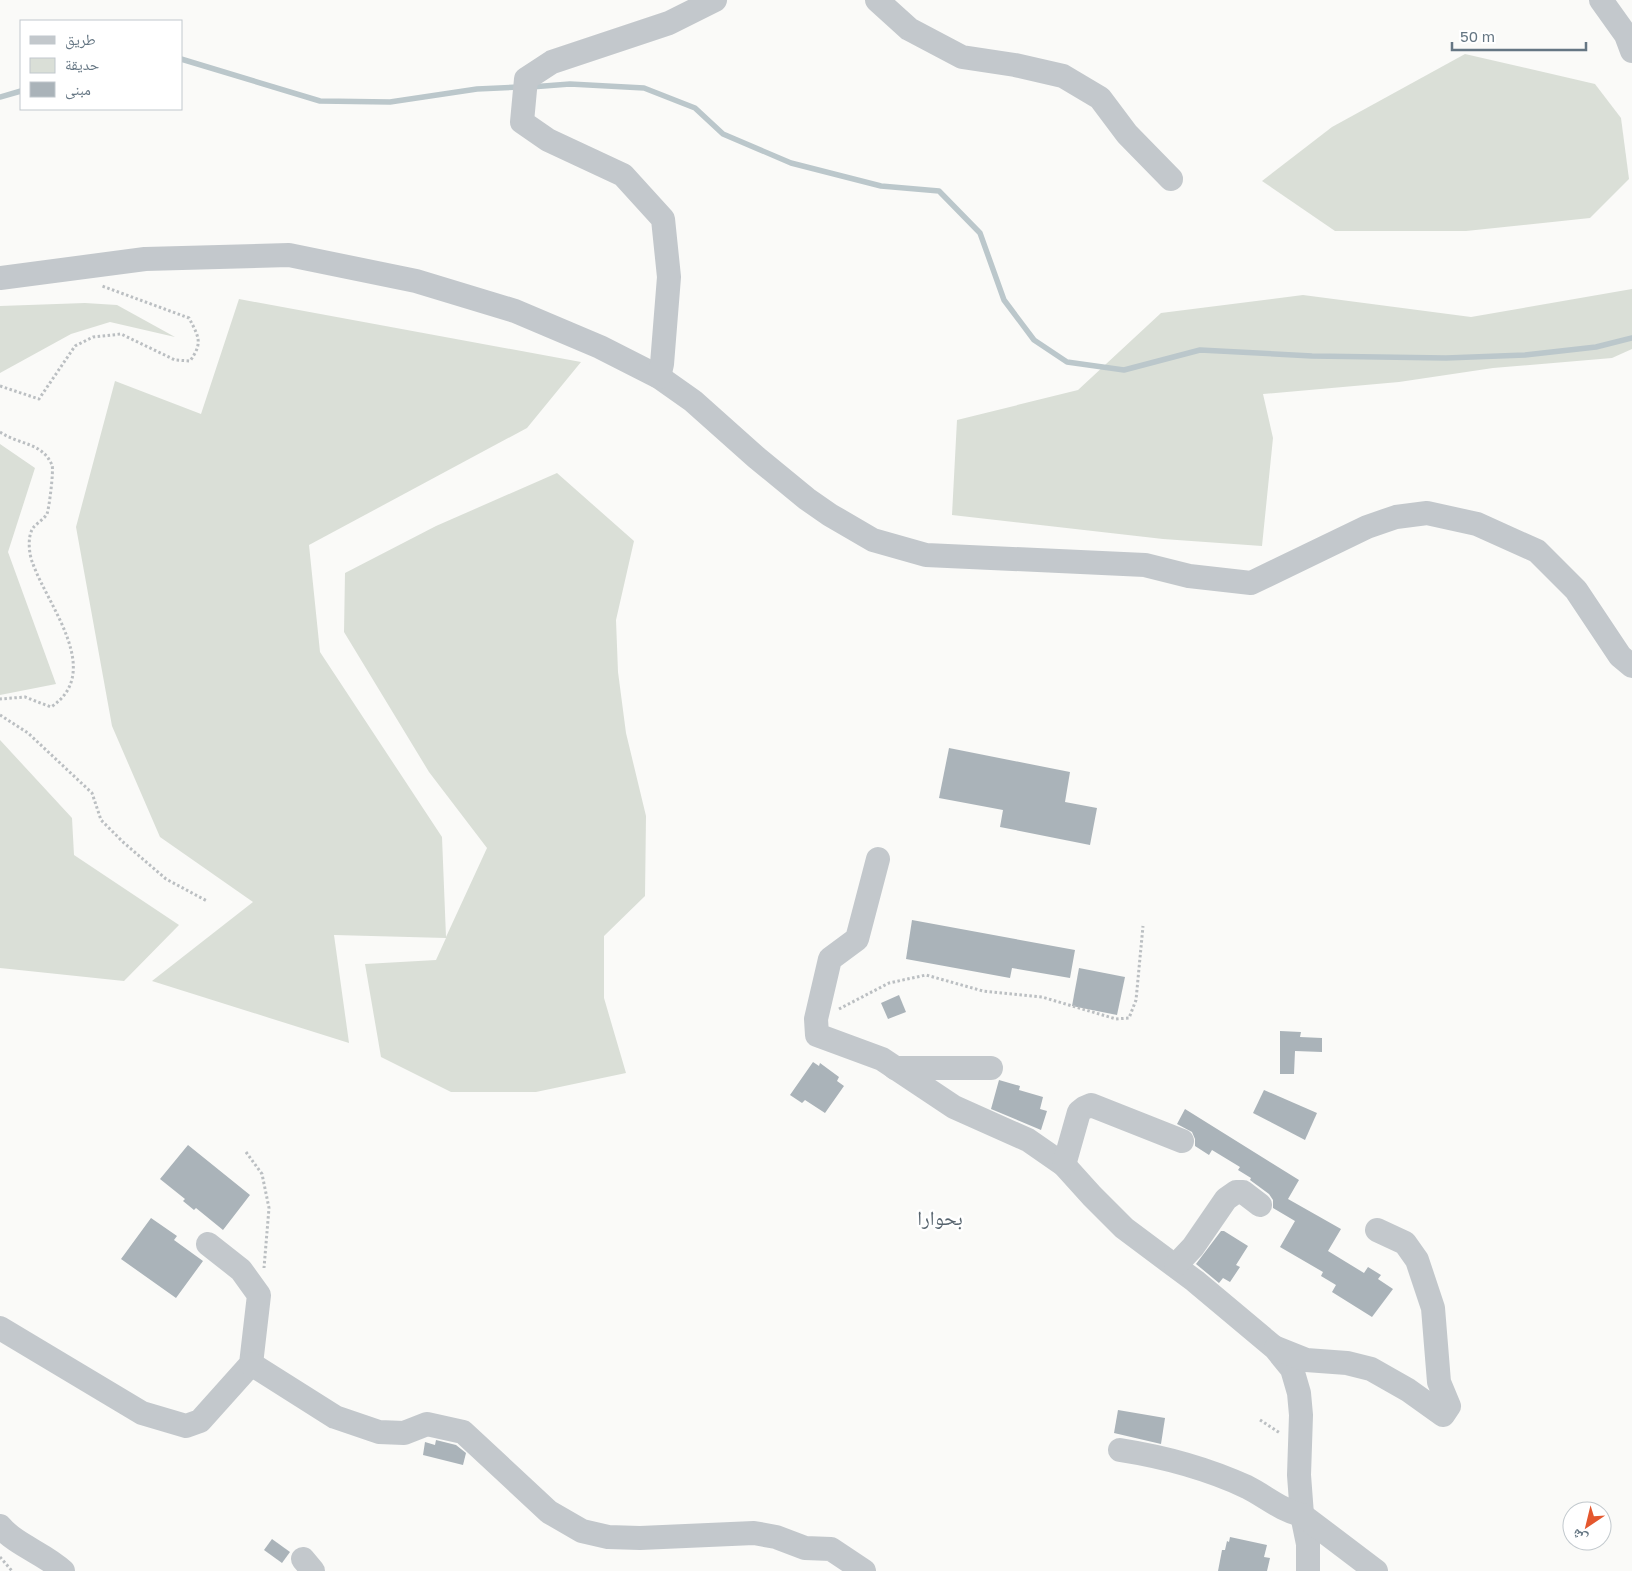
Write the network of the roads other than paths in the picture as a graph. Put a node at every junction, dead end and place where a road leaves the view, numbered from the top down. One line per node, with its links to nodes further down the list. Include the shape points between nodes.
1 (715, 0): 7 (street, via 669,23 552,62 526,79 522,122 548,140 623,175 663,219 669,277)
2 (877, 0): 5 (street, via 909,29 962,57 1016,64 1063,76 1100,98 1127,134)
3 (1601, 0): 4 (street, via 1626,35)
4 (1632, 51)
5 (1171, 179)
6 (0, 278): 7 (street, via 145,259 289,255 416,281 515,311 600,347)
7 (659, 377): 8 (street, via 693,401 807,500 873,540 926,555 1145,565 1190,576 1251,584 1382,521 1410,514 1442,516 1477,524 1537,551 1576,590 1620,656)
8 (1632, 666)
9 (878, 859): 10 (street, via 857,939 830,959 816,1019 817,1035 882,1059)
10 (895, 1068): 11 (street); 13 (street, via 954,1107 1028,1140)
11 (991, 1068)
12 (1182, 1141): 13 (street, via 1091,1106 1079,1112)
13 (1064, 1165): 17 (street, via 1124,1228)
14 (1260, 1205): 17 (street, via 1243,1192 1236,1192 1226,1199 1193,1247)
15 (1377, 1230): 19 (street, via 1405,1243 1417,1260 1433,1308 1439,1382 1449,1406 1444,1415 1371,1370 1347,1363 1306,1360)
16 (208, 1244): 20 (street, via 241,1270 259,1295)
17 (1176, 1265): 19 (street)
18 (0, 1328): 20 (street, via 142,1413 186,1426 200,1421)
19 (1275, 1348): 22 (street, via 1292,1369 1299,1393)
20 (251, 1364): 25 (street, via 335,1417 379,1432 404,1433 426,1424 463,1432 548,1512 582,1531 608,1537 640,1538 754,1533 805,1548 831,1549)
21 (1120, 1450): 22 (street, via 1208,1470)
22 (1302, 1515): 26 (street, via 1308,1544); 27 (street)
23 (0, 1526): 24 (street)
24 (63, 1571)
25 (864, 1571)
26 (1308, 1571)
27 (1376, 1571)

